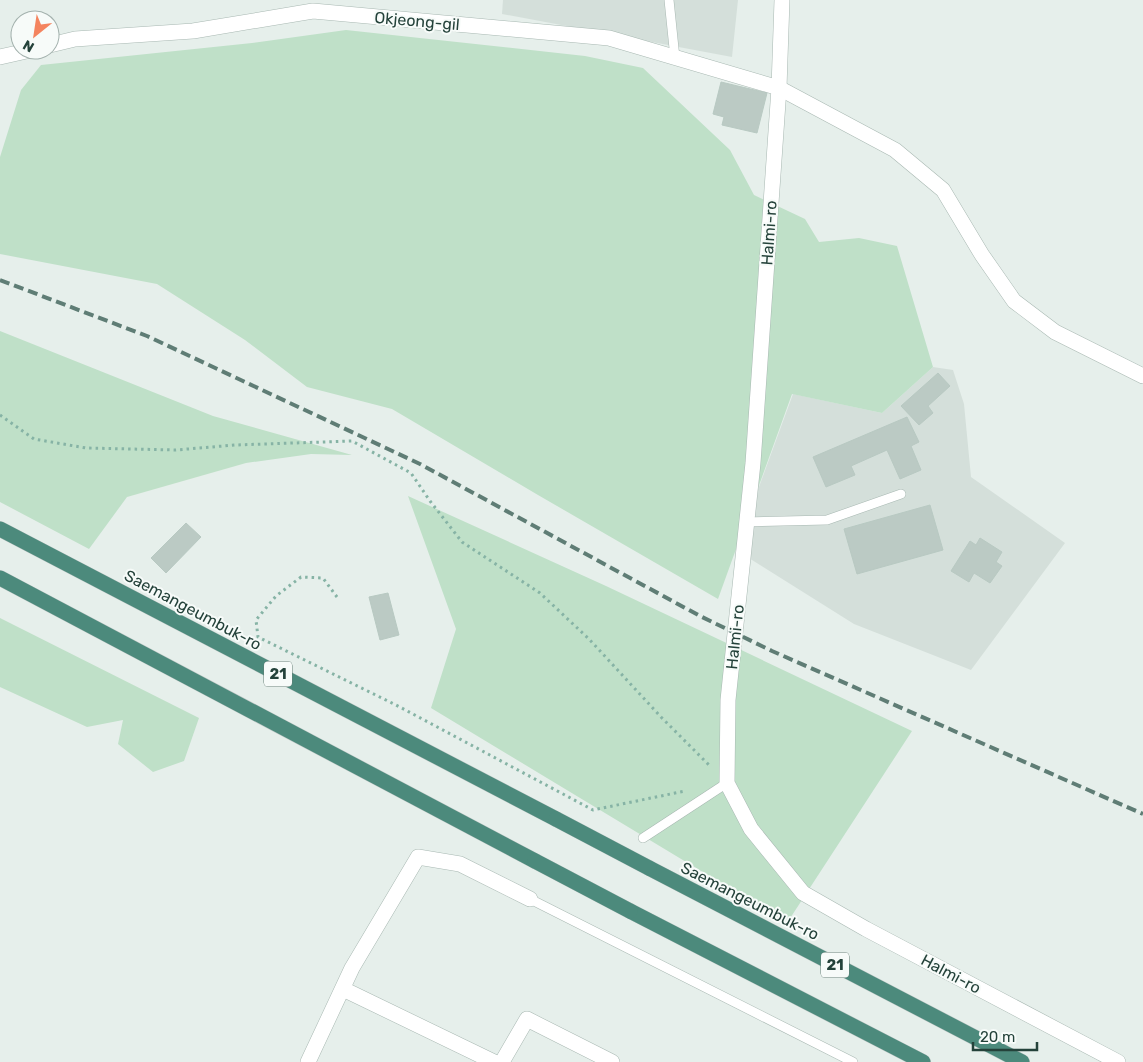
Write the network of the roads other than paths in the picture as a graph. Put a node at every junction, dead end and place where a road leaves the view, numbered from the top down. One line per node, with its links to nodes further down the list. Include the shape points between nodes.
1 (669, 0): 4 (lane)
2 (782, 0): 5 (street, Halmi-ro)
3 (60, 43): 4 (street, Okjeong-gil, via 193,31 313,11 608,38)
4 (675, 58): 5 (street, Okjeong-gil)
5 (779, 88): 6 (street, Okjeong-gil, via 895,150 943,190 1014,301 1055,332); 8 (street, Halmi-ro, via 753,463)
6 (1143, 376)
7 (901, 494): 8 (lane, via 827,520)
8 (746, 522): 11 (street, Halmi-ro, via 728,700)
9 (0, 529): 21 (highway, Saemangeumbuk-ro / 21, bridge)
10 (0, 578): 20 (highway, bridge)
11 (727, 783): 12 (lane); 22 (street, Halmi-ro, via 751,829 803,893)
12 (643, 838)
13 (530, 899): 14 (street, via 460,864 418,857 352,968); 19 (lane)
14 (343, 989): 15 (street); 16 (street)
15 (308, 1062)
16 (494, 1062)
17 (502, 1062): 18 (street, via 527,1019)
18 (612, 1062)
19 (853, 1062)
20 (923, 1062)
21 (1022, 1062)
22 (1118, 1062)

